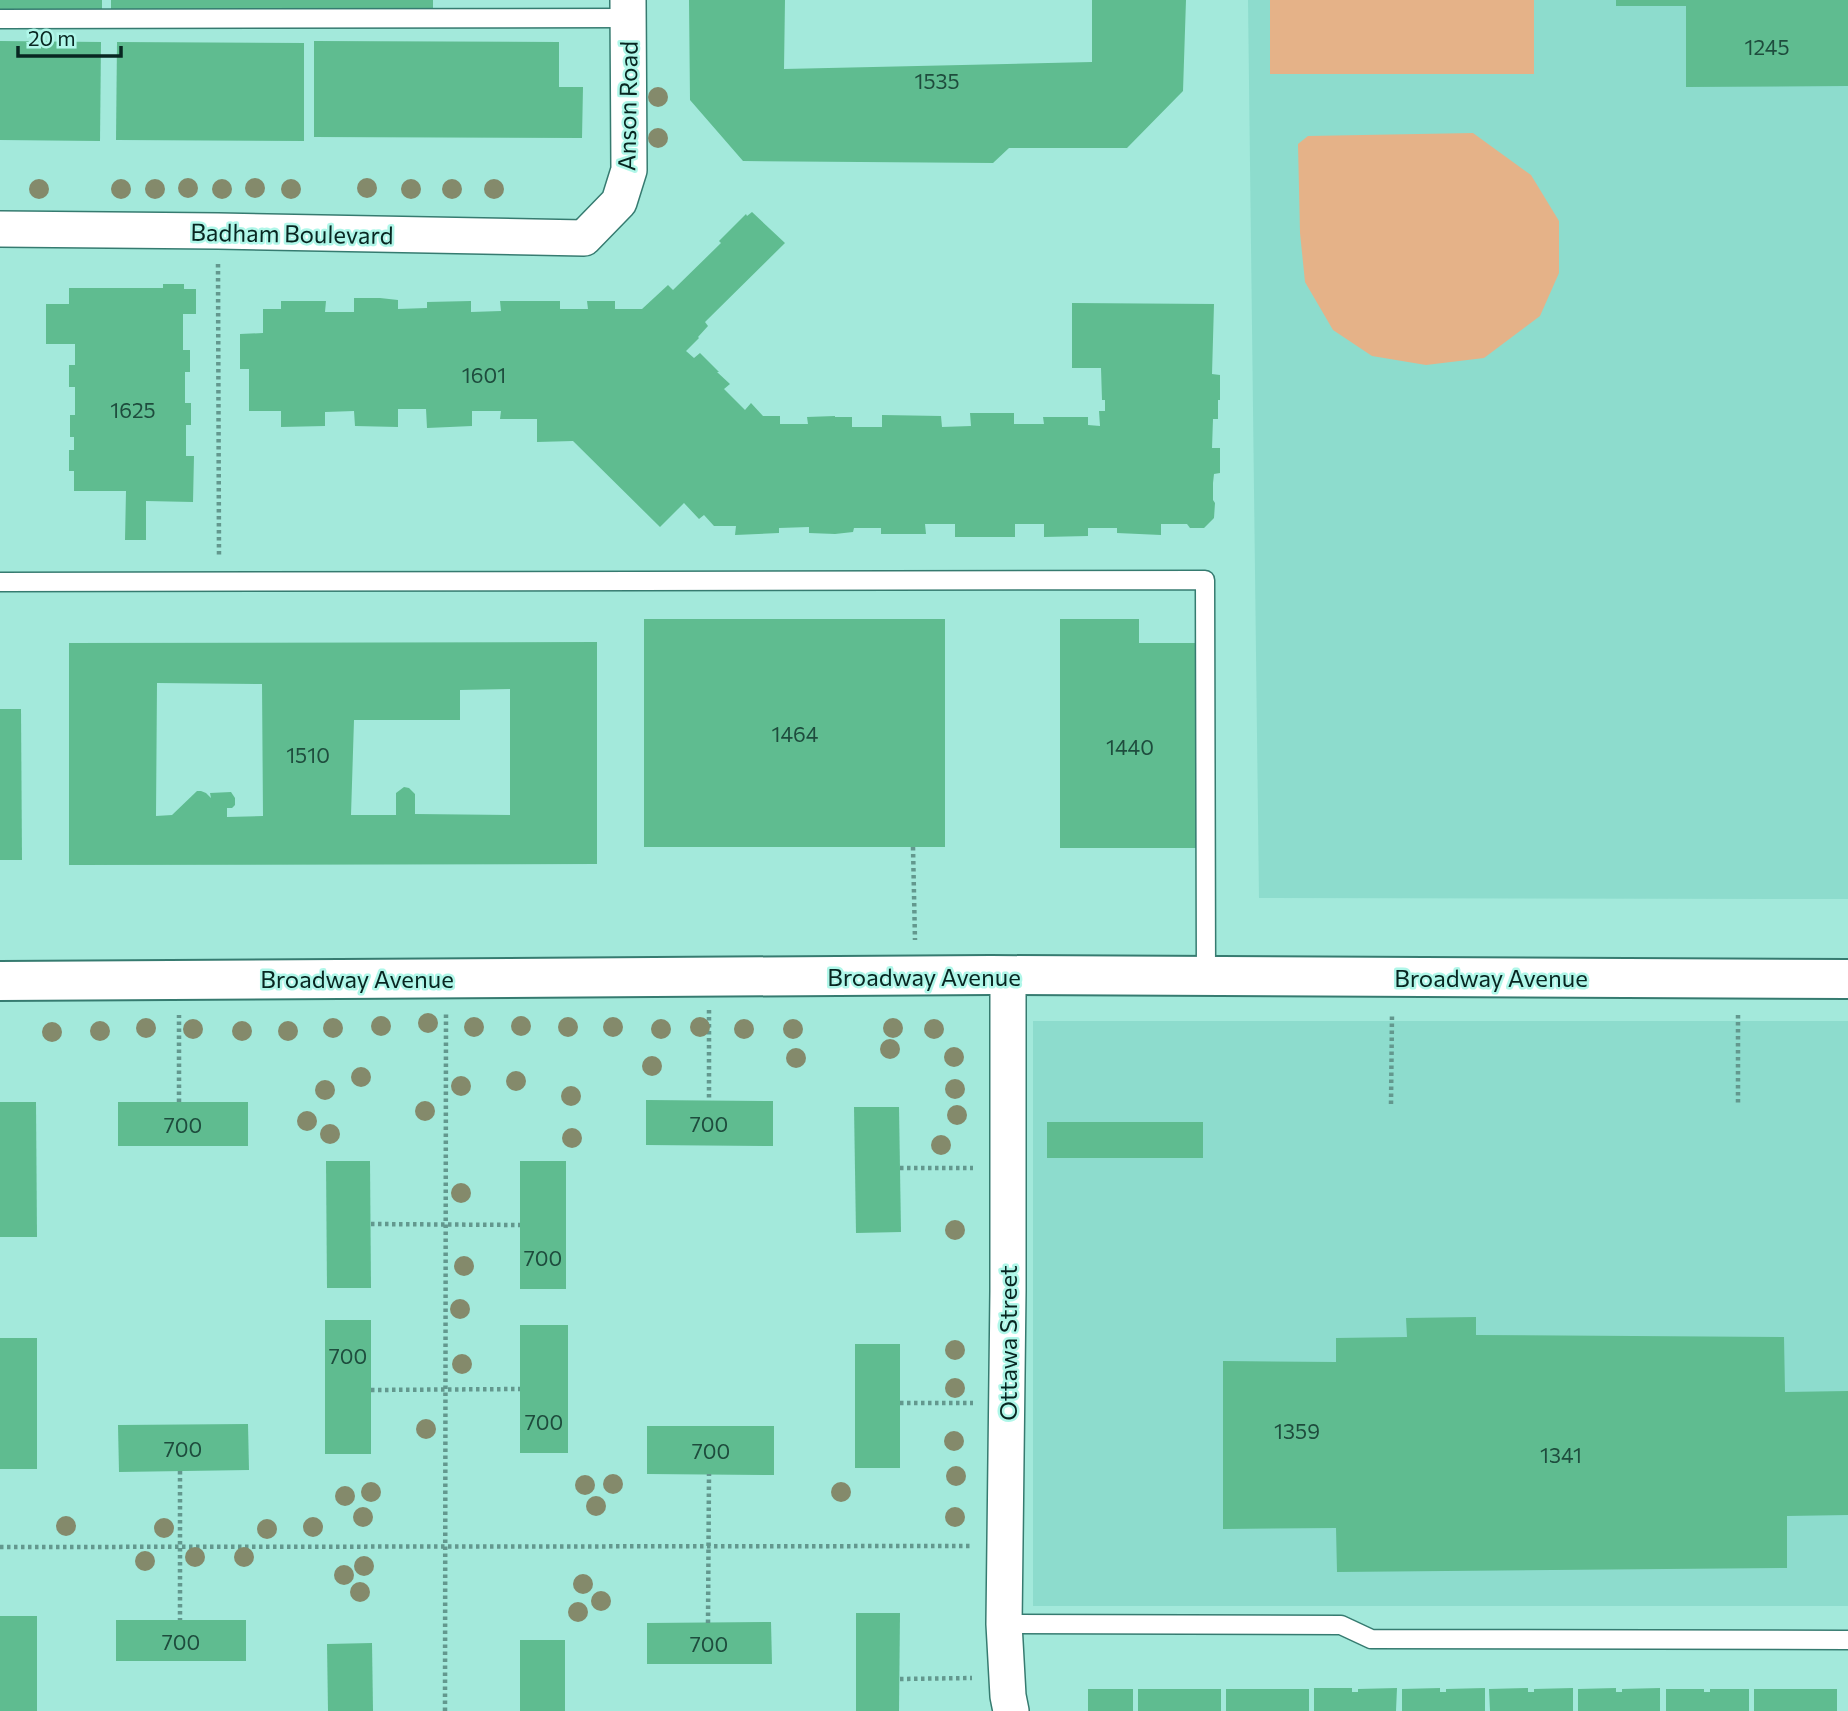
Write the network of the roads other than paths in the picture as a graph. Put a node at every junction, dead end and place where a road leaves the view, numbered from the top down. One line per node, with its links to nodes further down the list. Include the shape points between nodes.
1 (628, 9): 2 (lane); 4 (street, Anson Road, via 629,170 619,202)
2 (0, 19)
3 (0, 229): 4 (street, Badham Boulevard)
4 (584, 238)
5 (0, 582): 7 (lane, via 1205,580)
6 (1008, 975): 7 (street, Broadway Avenue); 9 (street, Broadway Avenue); 10 (street, Ottawa Street)
7 (1206, 976): 8 (street, Broadway Avenue)
8 (1848, 979)
9 (0, 981)
10 (1004, 1624): 11 (lane, via 1341,1625 1371,1639); 12 (street, Ottawa Street)
11 (1848, 1640)
12 (1009, 1694)

